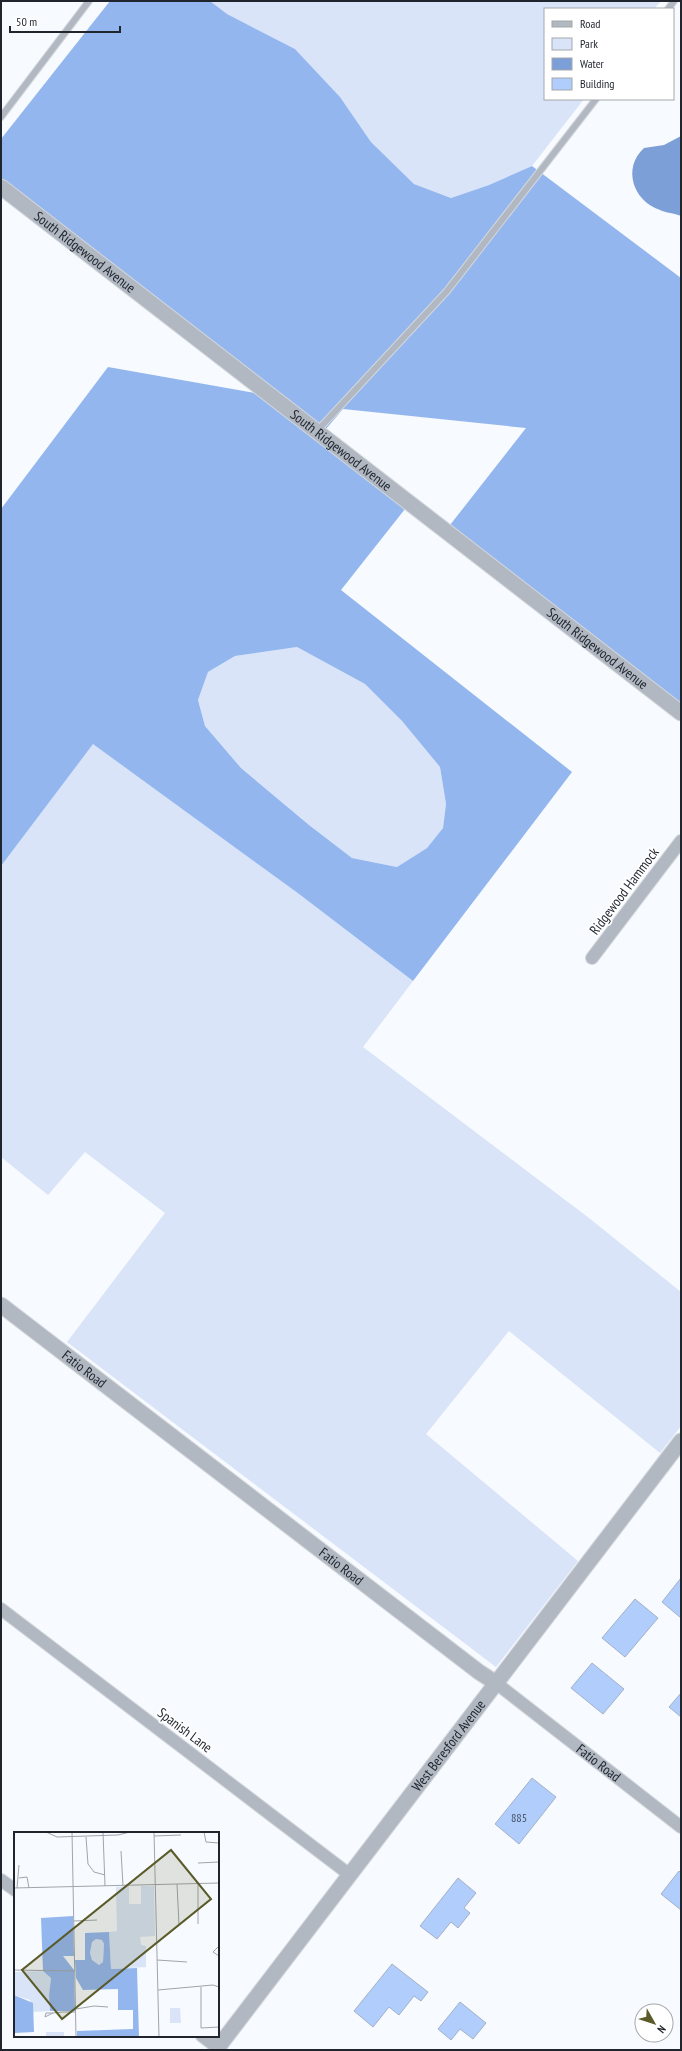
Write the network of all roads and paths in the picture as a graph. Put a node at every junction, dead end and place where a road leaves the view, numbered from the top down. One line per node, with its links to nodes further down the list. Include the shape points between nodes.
1 (89, 1): 3 (lane)
2 (595, 100): 5 (lane, via 447,291)
3 (1, 117)
4 (1, 187): 5 (street, South Ridgewood Avenue)
5 (317, 431): 6 (street, South Ridgewood Avenue)
6 (681, 713)
7 (681, 841): 8 (street, Ridgewood Hammock)
8 (592, 958)
9 (1, 1305): 12 (street, Fatio Road, via 473,1667)
10 (681, 1441): 12 (street, West Beresford Avenue)
11 (1, 1609): 14 (street, Spanish Lane)
12 (496, 1682): 13 (street, Fatio Road); 14 (street, West Beresford Avenue)
13 (681, 1827)
14 (350, 1875): 18 (street, West Beresford Avenue)
15 (1, 1880): 16 (street)
16 (14, 1889)
17 (203, 2037): 18 (street)
18 (217, 2049)

